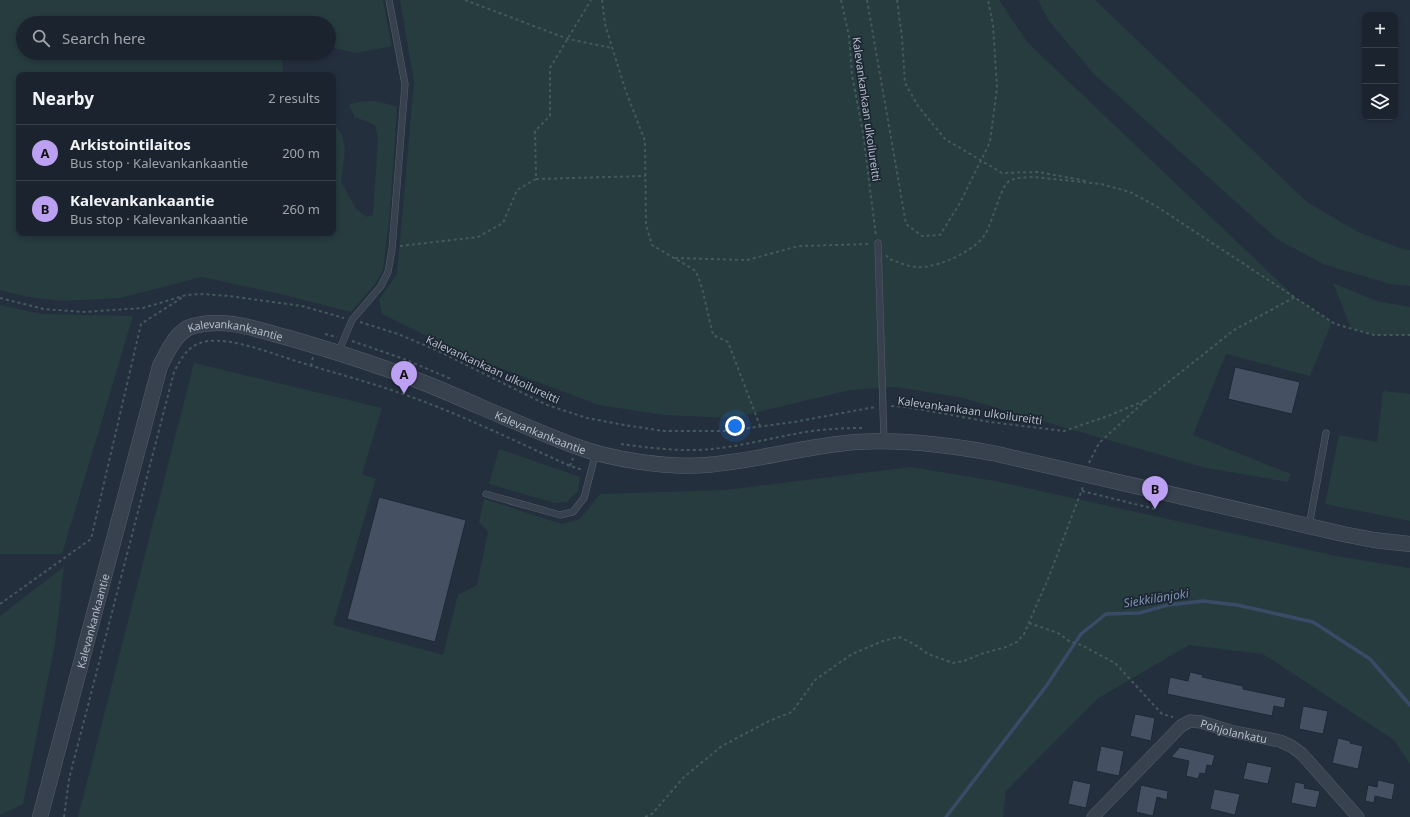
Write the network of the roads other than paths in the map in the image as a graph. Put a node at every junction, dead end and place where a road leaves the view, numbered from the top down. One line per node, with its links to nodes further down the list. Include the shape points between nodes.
1 (389, 0): 3 (lane, via 405,84 393,247 388,272 381,286 352,320)
2 (878, 243): 5 (lane)
3 (338, 353): 6 (street, Kalevankankaantie, via 382,367 577,447); 10 (street, Kalevankankaantie, via 238,324 216,322 191,327 175,339 160,366)
4 (1326, 433): 8 (lane)
5 (884, 442): 6 (street, Kalevankankaantie, via 812,447 704,465 640,462); 8 (street, Kalevankankaantie, via 912,442 972,449)
6 (596, 452): 7 (lane, via 584,498 573,512 560,515)
7 (486, 494)
8 (1309, 526): 9 (street, Kalevankankaantie, via 1374,540)
9 (1410, 544)
10 (40, 817)
11 (1093, 817): 12 (street, Pohjolankatu, via 1181,726 1190,721 1280,741 1291,746 1302,754)
12 (1358, 817)

